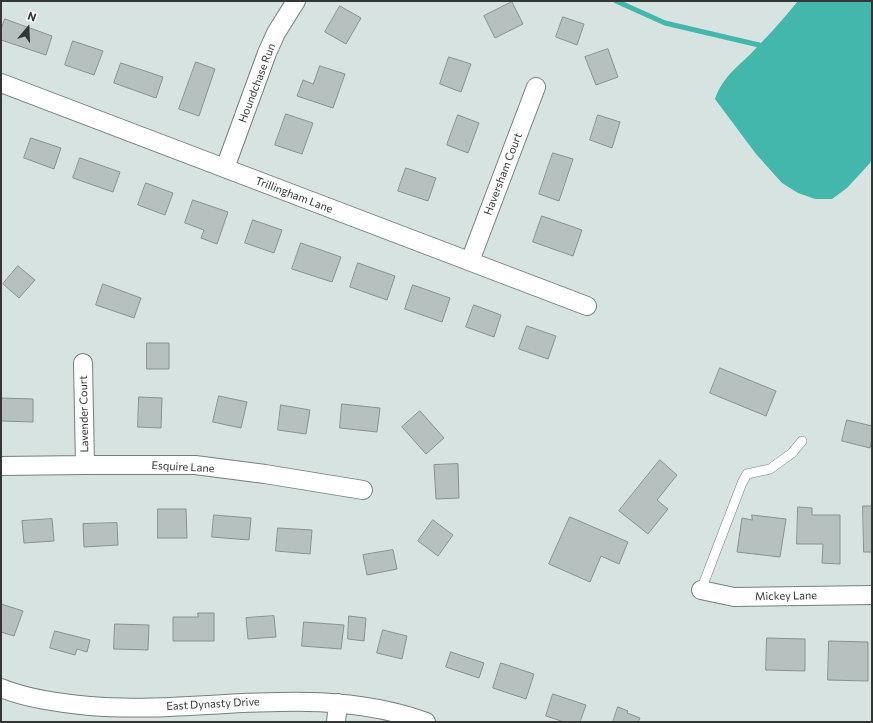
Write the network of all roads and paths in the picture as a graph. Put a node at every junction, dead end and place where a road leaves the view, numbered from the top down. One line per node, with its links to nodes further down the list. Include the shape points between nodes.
1 (296, 1): 4 (street, Houndchase Run, via 276,34)
2 (1, 83): 4 (street, Trillingham Lane)
3 (536, 87): 5 (street, Haversham Court)
4 (225, 168): 5 (street, Trillingham Lane)
5 (470, 261): 6 (street, Trillingham Lane)
6 (587, 306)
7 (83, 363): 9 (street, Lavender Court)
8 (802, 441): 12 (lane, via 792,453 770,469 747,474)
9 (86, 465): 10 (street, Esquire Lane); 11 (street, Esquire Lane, via 195,465)
10 (1, 466)
11 (363, 490)
12 (701, 590): 13 (street, Mickey Lane, via 734,597)
13 (872, 595)
14 (1, 688): 15 (street, East Dynasty Drive, via 57,703 114,708 284,701)
15 (338, 703): 16 (street); 17 (street, East Dynasty Drive, via 377,709)
16 (336, 722)
17 (426, 722)

